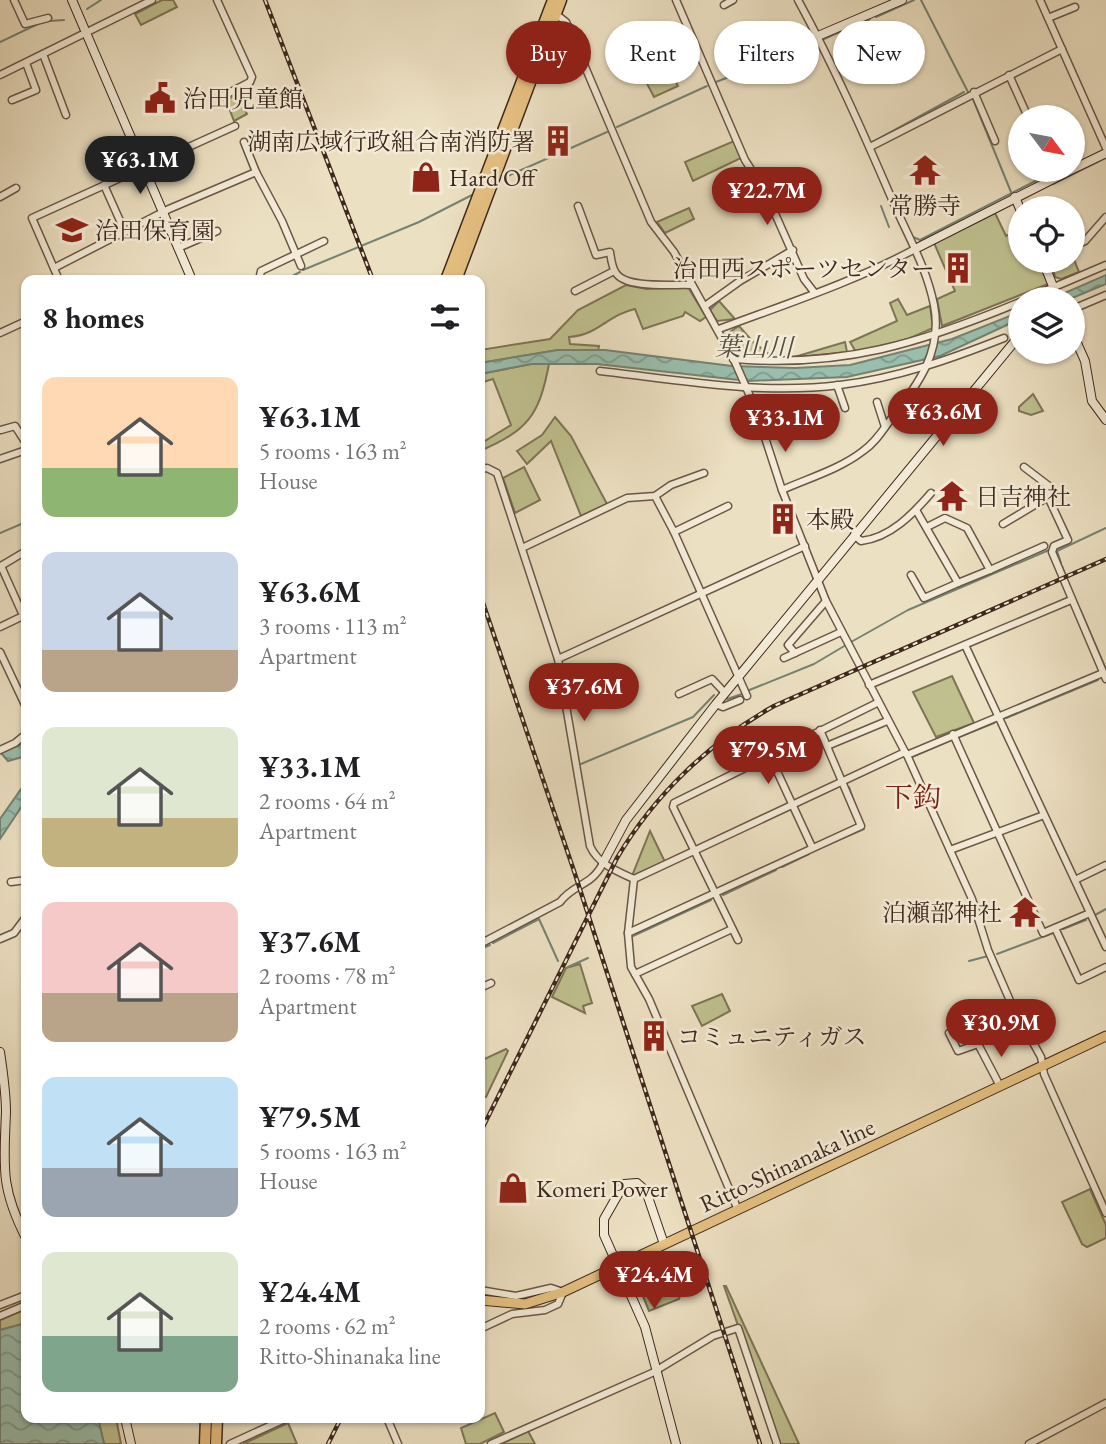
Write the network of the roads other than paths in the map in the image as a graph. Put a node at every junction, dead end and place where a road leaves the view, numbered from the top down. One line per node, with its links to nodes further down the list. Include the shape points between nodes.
1 (14, 0): 15 (street, via 25,24)
2 (72, 0): 18 (street)
3 (152, 0): 18 (street)
4 (216, 0): 27 (street, via 252,78)
5 (553, 0): 63 (highway)
6 (561, 0): 14 (highway)
7 (676, 0): 54 (street, via 745,160)
8 (733, 0): 12 (street)
9 (799, 0): 17 (street)
10 (902, 0): 19 (street)
11 (1040, 0): 16 (street)
12 (724, 5)
13 (1075, 7): 16 (street)
14 (556, 14): 64 (highway); 65 (street, via 566,22 651,222)
15 (48, 18)
16 (1048, 18): 21 (street)
17 (810, 21)
18 (87, 32): 22 (street); 37 (street)
19 (819, 36)
20 (819, 38): 34 (street)
21 (1062, 49): 25 (street); 35 (street)
22 (43, 54): 23 (street); 30 (street)
23 (26, 63): 24 (street); 28 (street, via 36,90)
24 (0, 75)
25 (1009, 75): 26 (street); 29 (street)
26 (974, 92): 32 (street); 34 (street)
27 (223, 96)
28 (12, 100)
29 (1023, 105)
30 (66, 115)
31 (235, 126): 37 (street)
32 (995, 141)
33 (244, 142): 38 (street)
34 (870, 147): 53 (street)
35 (1106, 150): 36 (street)
36 (1085, 162)
37 (144, 168): 40 (street); 46 (street)
38 (256, 172): 46 (street); 55 (street)
39 (1046, 182): 42 (street)
40 (104, 185): 49 (street); 58 (street, via 32,218)
41 (16, 188): 43 (street)
42 (1017, 196)
43 (0, 197)
44 (1008, 201): 53 (street)
45 (578, 206): 59 (street, via 596,255 610,252)
46 (163, 213): 49 (street); 52 (street)
47 (1106, 217): 50 (street)
48 (217, 231): 52 (street)
49 (125, 232): 58 (street)
50 (1085, 241)
51 (324, 242): 55 (street)
52 (178, 248): 61 (street)
53 (917, 248): 68 (street, via 873,271); 76 (street, via 934,304)
54 (793, 250): 68 (street); 71 (street)
55 (296, 254): 57 (street); 62 (street)
56 (1106, 265): 66 (street)
57 (301, 266)
58 (54, 268): 60 (street)
59 (614, 271): 65 (street, via 620,278 643,284); 67 (street)
60 (57, 275)
61 (190, 275)
62 (260, 275)
63 (448, 275)
64 (458, 275)
65 (691, 285): 71 (street)
66 (1067, 287)
67 (575, 291)
68 (814, 292): 74 (street)
69 (1106, 295): 70 (street)
70 (1085, 304)
71 (705, 306): 74 (street)
72 (1008, 307): 76 (street)
73 (21, 323): 75 (street)
74 (719, 329): 79 (street)
75 (0, 333)
76 (936, 335): 79 (street, via 817,361); 81 (street)
77 (1004, 338): 81 (street)
78 (1008, 349): 106 (street)
79 (734, 360): 84 (street)
80 (1085, 364): 86 (street, via 1092,401)
81 (928, 365): 83 (street); 89 (street)
82 (600, 371): 84 (street)
83 (837, 385): 84 (street); 87 (street)
84 (746, 386): 97 (street)
85 (877, 402): 89 (street)
86 (1102, 407): 88 (street)
87 (845, 408)
88 (1106, 420)
89 (885, 427): 97 (street, via 848,462)
90 (1, 430): 91 (street, via 15,426)
91 (21, 435)
92 (21, 452): 93 (street)
93 (0, 459)
94 (1024, 467): 100 (street, via 1049,486)
95 (485, 468): 109 (street, via 497,473)
96 (704, 473): 99 (street)
97 (782, 490): 107 (street)
98 (931, 493): 102 (street)
99 (655, 496): 105 (street); 109 (street, via 627,498)
100 (1048, 497): 103 (street); 116 (street, via 1068,540 1053,549)
101 (729, 506): 105 (street)
102 (916, 510): 104 (street); 106 (street, via 868,540)
103 (1003, 524)
104 (927, 527): 111 (street, via 945,518 967,528); 114 (street)
105 (674, 532): 115 (street)
106 (853, 535): 113 (street)
107 (805, 546): 113 (street); 115 (street)
108 (1044, 546): 111 (street)
109 (522, 548): 126 (street)
110 (21, 554): 118 (street, via 1,566)
111 (990, 570): 114 (street)
112 (911, 575): 114 (street, via 924,598)
113 (818, 579): 117 (street); 128 (street)
114 (958, 583)
115 (701, 593): 126 (street); 128 (street)
116 (1071, 600): 122 (street); 127 (street)
117 (826, 601): 121 (street); 124 (street, via 788,645)
118 (21, 610)
119 (21, 620): 120 (street)
120 (0, 627)
121 (841, 632): 124 (street); 129 (street)
122 (965, 645): 129 (street); 135 (street)
123 (0, 652): 132 (street)
124 (795, 653): 125 (street)
125 (785, 658)
126 (558, 659): 151 (street, via 590,846)
127 (1105, 676): 135 (street)
128 (739, 677): 130 (street); 134 (street, via 744,695 723,707)
129 (869, 685): 133 (street)
130 (725, 693): 131 (street, via 712,679); 134 (street)
131 (679, 694)
132 (21, 697)
133 (877, 703): 136 (street); 137 (street)
134 (716, 704): 151 (street, via 626,820)
135 (998, 716): 138 (street); 146 (street)
136 (887, 721): 140 (street); 143 (street)
137 (820, 730): 140 (street); 142 (street)
138 (953, 734): 143 (street); 147 (street)
139 (21, 737): 141 (street)
140 (827, 746): 144 (street)
141 (1, 747)
142 (769, 754): 145 (street); 150 (street, via 674,803)
143 (906, 754): 144 (street); 149 (street)
144 (843, 783): 145 (street); 148 (street, via 861,826)
145 (793, 806): 148 (street); 150 (street)
146 (1044, 815): 147 (street); 154 (street)
147 (998, 832): 149 (street); 160 (street, via 1043,933)
148 (812, 847): 157 (street)
149 (950, 850): 174 (street, via 1010,1003)
150 (695, 852): 153 (street); 157 (street)
151 (603, 863): 153 (street); 165 (street, via 596,878 566,893 560,902)
152 (1106, 865): 154 (street)
153 (634, 879): 162 (street)
154 (1075, 880): 158 (street)
155 (21, 881): 156 (street)
156 (11, 882)
157 (715, 894): 161 (street); 162 (street)
158 (1090, 913): 160 (street); 166 (street)
159 (21, 924): 163 (street)
160 (1055, 928): 167 (street, via 1080,979)
161 (732, 929): 164 (street); 168 (street)
162 (628, 933): 168 (street)
163 (0, 939)
164 (738, 940)
165 (485, 941)
166 (1106, 947)
167 (1106, 967)
168 (635, 974): 176 (street)
169 (491, 983): 170 (street)
170 (485, 986)
171 (949, 1033): 175 (street, via 958,1051 978,1044)
172 (1106, 1036): 174 (main road, Ritto-Shinanaka line)
173 (0, 1052): 178 (street, via 5,1098 2,1171)
174 (1043, 1066): 175 (main road, Ritto-Shinanaka line); 177 (street)
175 (1000, 1086): 176 (main road, Ritto-Shinanaka line)
176 (738, 1210): 179 (main road, Ritto-Shinanaka line)
177 (1106, 1213)
178 (21, 1228)
179 (664, 1244): 180 (main road, Ritto-Shinanaka line); 180 (street, via 646,1191 637,1183 624,1184 603,1228)
180 (619, 1265): 182 (main road, Ritto-Shinanaka line); 189 (street)
181 (485, 1291): 182 (street, via 516,1296 551,1287)
182 (563, 1292): 184 (main road, Ritto-Shinanaka line, via 525,1304); 188 (street, via 558,1304 545,1310 512,1314)
183 (21, 1297): 185 (street)
184 (485, 1300)
185 (0, 1305)
186 (21, 1307): 187 (street)
187 (0, 1315)
188 (485, 1327)
189 (658, 1368): 201 (street); 202 (street); 203 (street, via 713,1336 738,1328)
190 (1106, 1403): 204 (street)
191 (126, 1423): 196 (street)
192 (206, 1423): 197 (highway)
193 (217, 1423): 198 (highway)
194 (275, 1423): 199 (street)
195 (389, 1423): 200 (street)
196 (131, 1444)
197 (205, 1444)
198 (216, 1444)
199 (230, 1444)
200 (398, 1444)
201 (491, 1444)
202 (676, 1444)
203 (777, 1444)
204 (1029, 1444)

